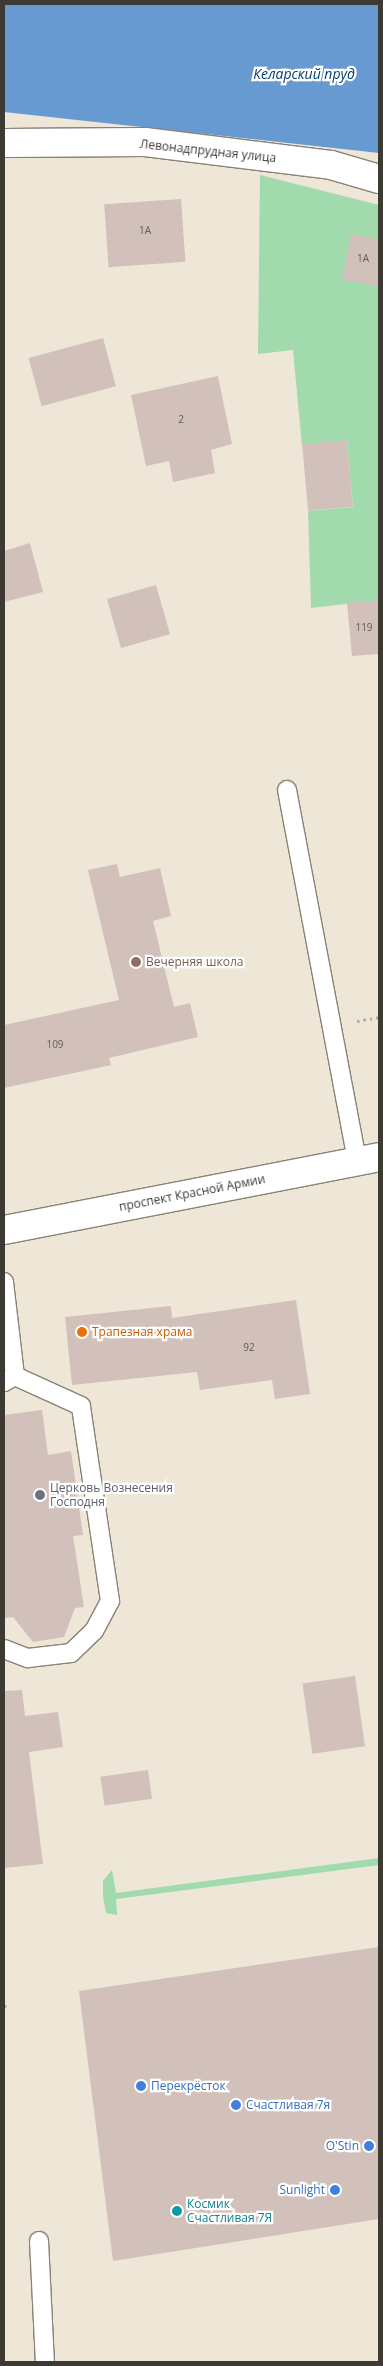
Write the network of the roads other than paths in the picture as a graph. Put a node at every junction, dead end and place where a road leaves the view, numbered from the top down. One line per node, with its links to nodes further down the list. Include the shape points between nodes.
1 (4, 143): 2 (street, Левонадпрудная улица, via 145,142 330,165)
2 (379, 179)
3 (287, 790): 4 (lane)
4 (368, 1159): 5 (street, проспект Красной Армии)
5 (4, 1230)
6 (4, 1282): 7 (lane)
7 (9, 1379): 8 (lane, via 81,1406 110,1601 94,1630 71,1653 28,1658)
8 (4, 1649)
9 (38, 2241): 10 (lane)
10 (45, 2362)

